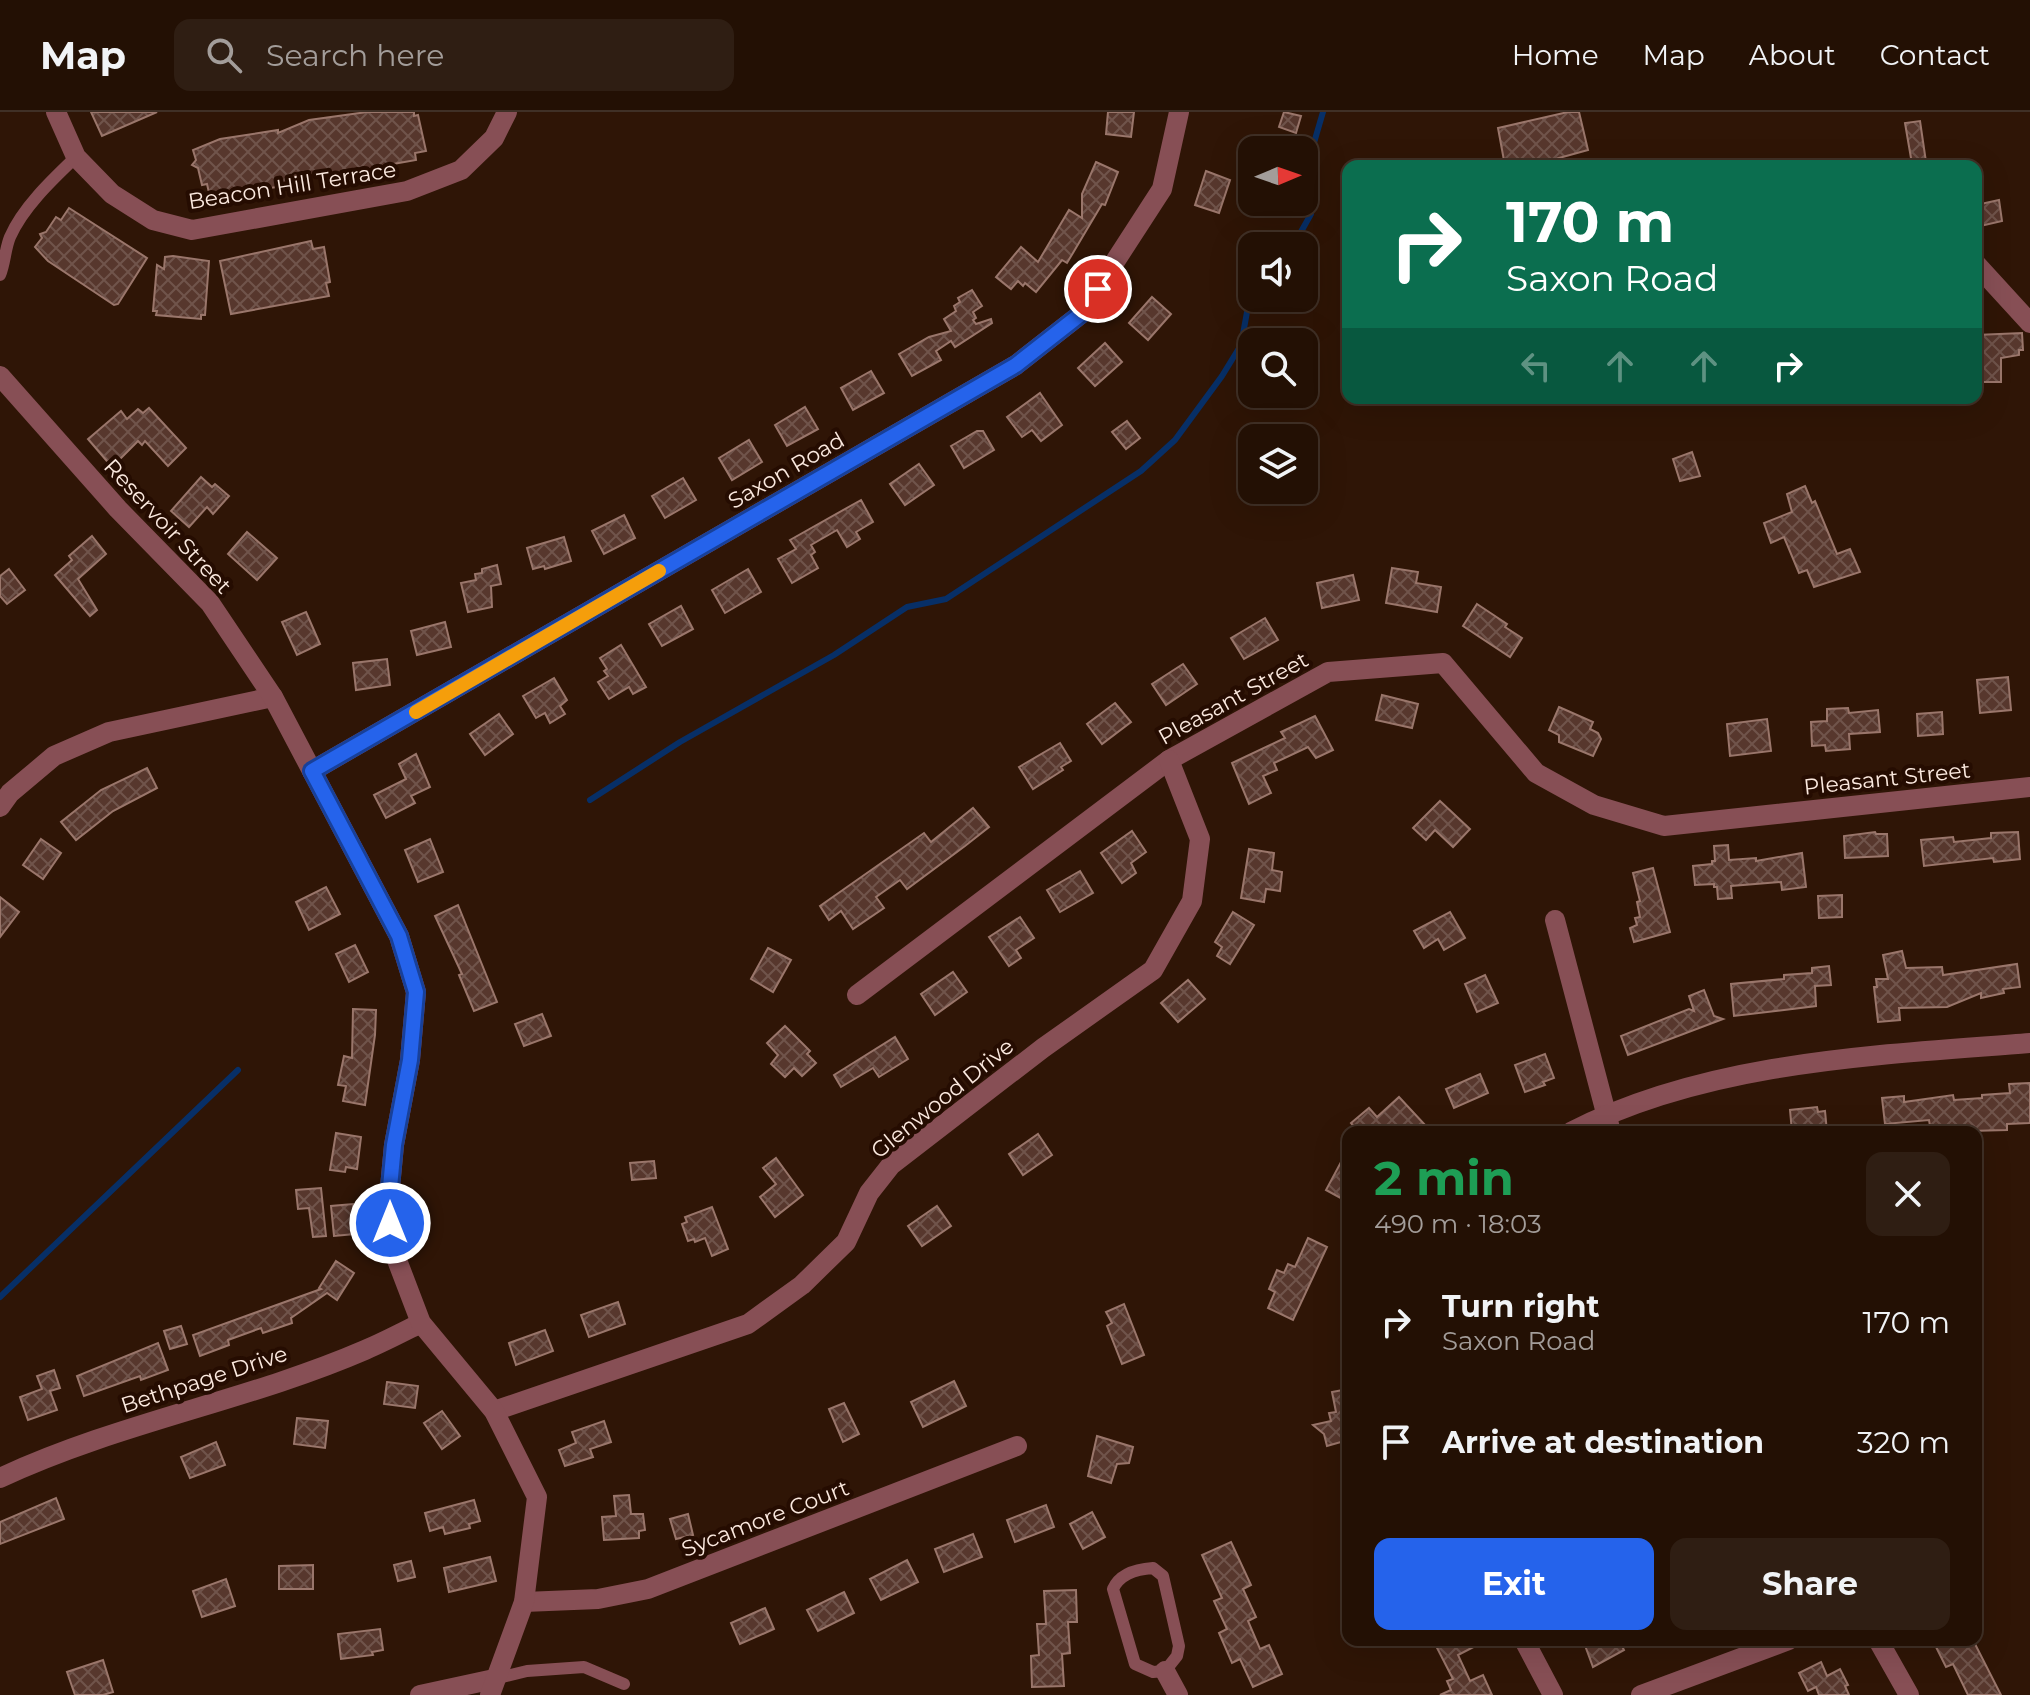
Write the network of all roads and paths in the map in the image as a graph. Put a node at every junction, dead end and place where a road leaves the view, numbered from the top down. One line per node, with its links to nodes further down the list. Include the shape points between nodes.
1 (56, 112): 4 (street, Beacon Hill Terrace)
2 (507, 112): 4 (street, Beacon Hill Terrace, via 494,138 461,170 407,191 192,230 143,214 112,194)
3 (1179, 112): 11 (street, Saxon Road, via 1162,189 1081,314 1016,365)
4 (76, 157): 6 (lane, via 15,227)
5 (1982, 271): 7 (street)
6 (0, 275)
7 (2030, 323)
8 (0, 376): 9 (street, Reservoir Street, via 210,603)
9 (273, 697): 11 (street, Reservoir Street); 13 (street, via 109,732 54,756)
10 (1169, 760): 12 (street, Pleasant Street, via 1328,672 1443,663 1536,773 1594,805 1664,826); 15 (street, Pleasant Street); 19 (street, Glenwood Drive, via 1200,839 1192,901 1153,970 891,1165 869,1193 846,1242 802,1285 748,1324)
11 (312, 771): 18 (street, Reservoir Street, via 399,936 416,992 389,1198 392,1247)
12 (2030, 787)
13 (0, 807)
14 (1555, 920): 17 (street)
15 (857, 995)
16 (2030, 1043): 17 (street, via 1855,1057 1731,1078)
17 (1608, 1123)
18 (421, 1323): 19 (street, Reservoir Street); 21 (street, Bethpage Drive, via 364,1350 52,1454)
19 (494, 1411): 22 (street, Reservoir Street, via 537,1497)
20 (1017, 1446): 22 (street, Sycamore Court, via 648,1589 598,1599)
21 (0, 1478)
22 (524, 1602): 28 (street, Reservoir Street)
23 (1527, 1646): 31 (street)
24 (1773, 1646): 32 (street)
25 (1881, 1646): 33 (street)
26 (1165, 1671): 26 (lane, via 1179,1646 1163,1576 1153,1568 1136,1569 1113,1589 1135,1664); 30 (street)
27 (624, 1684): 28 (lane, via 584,1667 527,1671)
28 (492, 1687): 29 (street)
29 (420, 1695)
30 (1178, 1695)
31 (1553, 1695)
32 (1641, 1695)
33 (1909, 1695)

